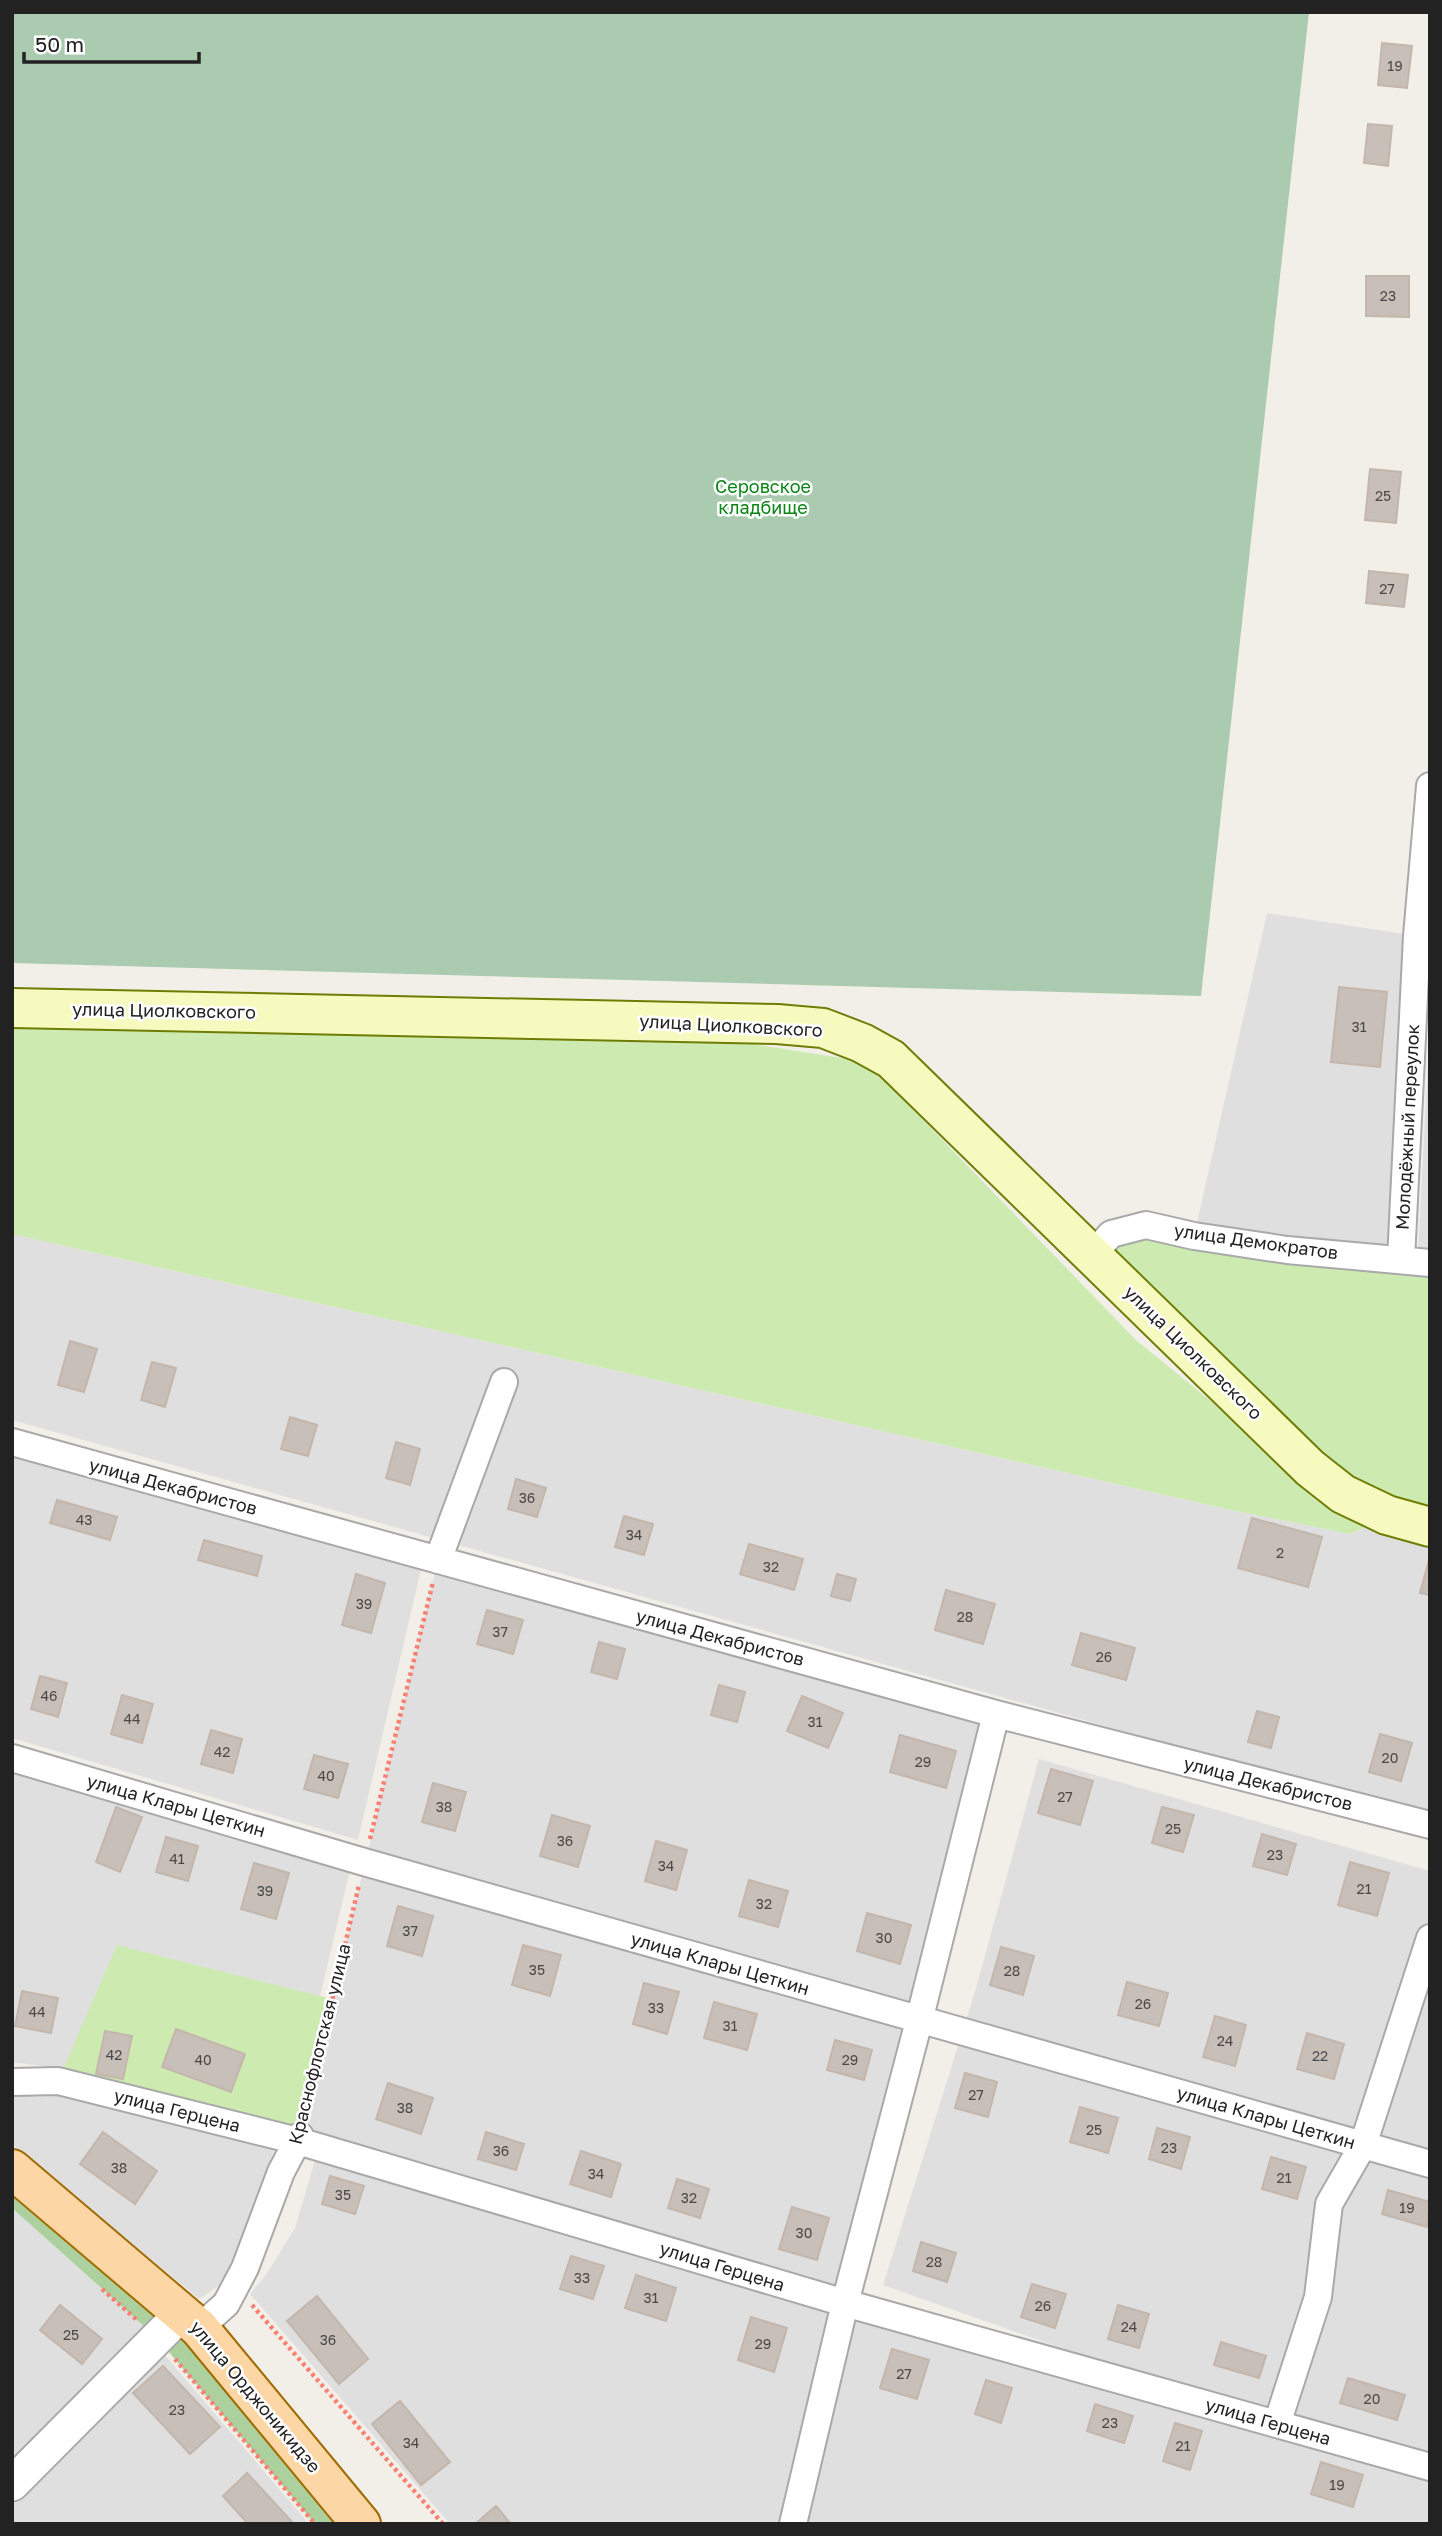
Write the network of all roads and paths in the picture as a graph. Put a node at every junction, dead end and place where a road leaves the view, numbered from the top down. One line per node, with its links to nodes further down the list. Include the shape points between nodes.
1 (1430, 786): 4 (street, Молодёжный переулок, via 1417,936)
2 (12, 1008): 3 (main road, улица Циолковского, via 824,1028 891,1059)
3 (1092, 1255): 4 (street, улица Демократов, via 1111,1234 1146,1225 1287,1250); 8 (main road, улица Циолковского, via 1310,1468 1343,1494 1387,1515)
4 (1401, 1260): 5 (street, улица Демократов)
5 (1430, 1263)
6 (504, 1382): 9 (street)
7 (12, 1442): 9 (street, улица Декабристов)
8 (1430, 1527)
9 (438, 1560): 10 (street, улица Декабристов); 13 (path, Краснофлотская улица)
10 (996, 1714): 12 (street, улица Декабристов); 15 (street)
11 (12, 1758): 13 (street, улица Клары Цеткин)
12 (1430, 1825)
13 (365, 1862): 15 (street, улица Клары Цеткин); 17 (path, Краснофлотская улица)
14 (1430, 1938): 18 (street)
15 (919, 2021): 18 (street, улица Клары Цеткин); 22 (street)
16 (12, 2082): 17 (street, улица Герцена, via 58,2081)
17 (299, 2139): 21 (street, Краснофлотская улица, via 281,2172); 22 (street, улица Герцена)
18 (1363, 2146): 19 (street, улица Клары Цеткин); 24 (street, via 1329,2204 1318,2297)
19 (1430, 2164)
20 (12, 2169): 23 (main road, улица Орджоникидзе)
21 (236, 2286): 23 (street, Краснофлотская улица, via 226,2304); 28 (path)
22 (845, 2303): 24 (street, улица Герцена); 29 (street)
23 (191, 2320): 26 (street, Краснофлотская улица); 27 (main road, улица Орджоникидзе)
24 (1277, 2424): 25 (street, улица Герцена)
25 (1430, 2467)
26 (12, 2484)
27 (361, 2524)
28 (443, 2524)
29 (793, 2524)

